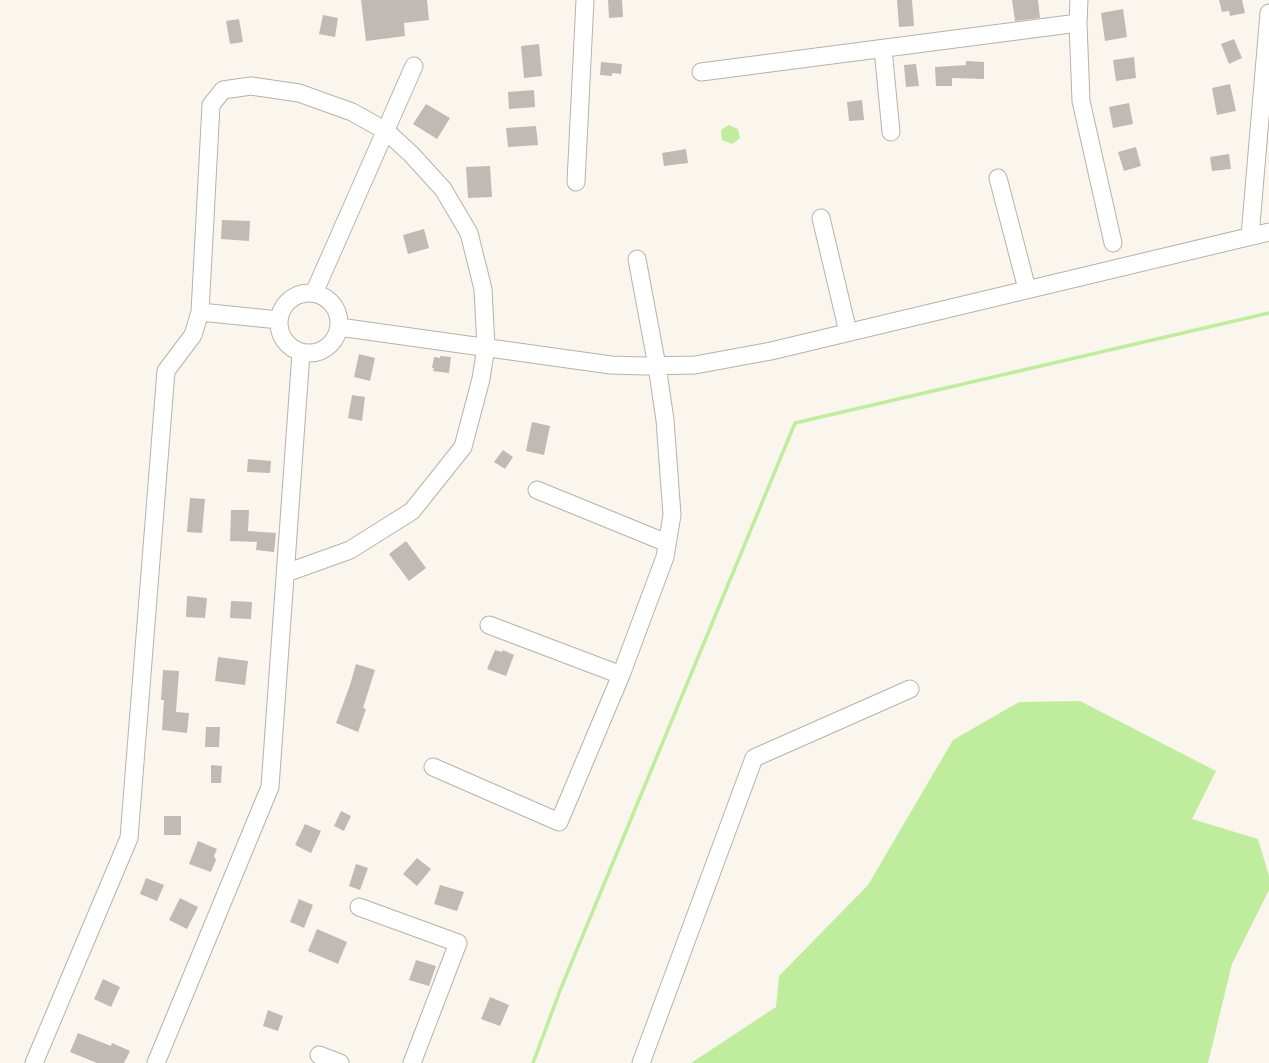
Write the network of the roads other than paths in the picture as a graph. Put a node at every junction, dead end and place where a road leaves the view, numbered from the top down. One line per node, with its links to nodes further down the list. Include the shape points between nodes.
1 (585, 0): 11 (street)
2 (1079, 0): 4 (street)
3 (1269, 13): 14 (street)
4 (1078, 23): 5 (street); 15 (street, via 1081,101)
5 (883, 49): 7 (street); 9 (street)
6 (414, 66): 8 (street)
7 (701, 72)
8 (386, 131): 18 (street); 19 (street, via 352,112 299,93 251,86 223,90 211,105); 23 (street, via 443,189 469,233 483,289)
9 (891, 132)
10 (998, 178): 17 (street)
11 (576, 182)
12 (821, 218): 22 (street)
13 (1269, 232): 14 (street)
14 (1250, 236): 17 (street)
15 (1114, 242)
16 (637, 259): 25 (street)
17 (1027, 289): 22 (street)
18 (314, 293): 20 (street, via 298,295 285,305); 21 (street, via 328,299 337,312)
19 (200, 312): 20 (street); 35 (street, via 192,335 166,371 130,838)
20 (279, 320): 24 (street, via 284,340)
21 (339, 327): 23 (street); 24 (street, via 333,343 318,352)
22 (848, 332): 25 (street, via 771,351 695,365)
23 (486, 347): 25 (street, via 611,365); 28 (street, via 481,380 463,447 412,511 350,550)
24 (301, 353): 28 (street)
25 (657, 366): 27 (street, via 665,420 672,515)
26 (537, 490): 27 (street)
27 (667, 543): 30 (street, via 665,557)
28 (286, 573): 36 (street, via 270,787)
29 (489, 625): 30 (street)
30 (621, 675): 32 (street, via 559,822)
31 (910, 689): 39 (street, via 754,758)
32 (433, 767)
33 (359, 907): 38 (street, via 458,943)
34 (318, 1055): 37 (street)
35 (34, 1063)
36 (156, 1063)
37 (340, 1063)
38 (412, 1063)
39 (640, 1063)

